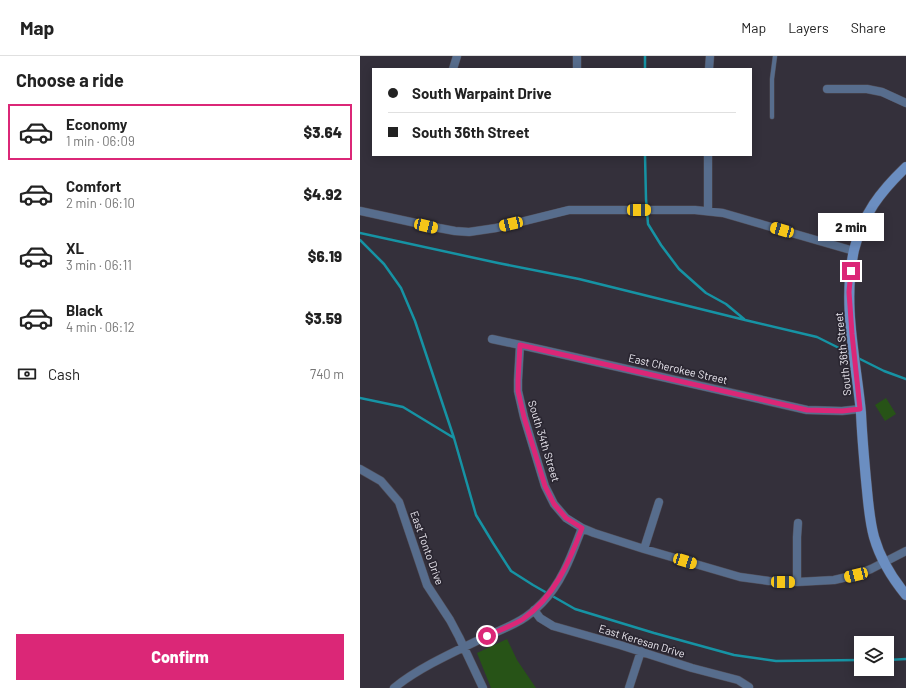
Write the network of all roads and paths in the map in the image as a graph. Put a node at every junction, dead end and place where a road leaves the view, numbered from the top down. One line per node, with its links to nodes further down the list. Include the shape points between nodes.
1 (457, 56): 5 (street)
2 (577, 56): 6 (street)
3 (710, 56): 7 (street)
4 (775, 56): 10 (lane)
5 (453, 68)
6 (577, 68)
7 (710, 68)
8 (827, 89): 9 (street, via 867,89 882,92)
9 (906, 103)
10 (772, 117)
11 (708, 156): 14 (street)
12 (906, 167): 15 (street, South 36th Street, via 871,206)
13 (360, 211): 14 (street, via 455,232 496,228 569,210)
14 (708, 212): 15 (street, via 723,213)
15 (854, 250): 18 (street, South 36th Street, via 849,292)
16 (492, 339): 17 (street, East Cherokee Street)
17 (520, 345): 18 (street, East Cherokee Street, via 807,410); 22 (street, South 34th Street, via 518,391 545,486 554,504 566,518)
18 (860, 409): 25 (street, South 36th Street, via 868,507 874,537)
19 (360, 469): 29 (street, East Tonto Drive, via 381,480 399,502 427,585)
20 (659, 502): 23 (street)
21 (798, 523): 26 (street)
22 (582, 528): 23 (street, South 34th Street); 28 (street, via 556,585)
23 (644, 549): 26 (street, South 34th Street, via 740,577)
24 (906, 551): 25 (street, South 34th Street)
25 (884, 562): 26 (street, South 34th Street, via 856,575 834,580); 27 (street, South 36th Street)
26 (797, 582)
27 (906, 595)
28 (534, 610): 29 (street, via 522,620); 30 (street, East Keresan Drive, via 540,618 553,626)
29 (464, 647): 32 (street); 33 (street, East Tonto Drive)
30 (640, 651): 31 (street, East Keresan Drive, via 738,680); 34 (street)
31 (749, 686)
32 (394, 688)
33 (483, 688)
34 (629, 688)

